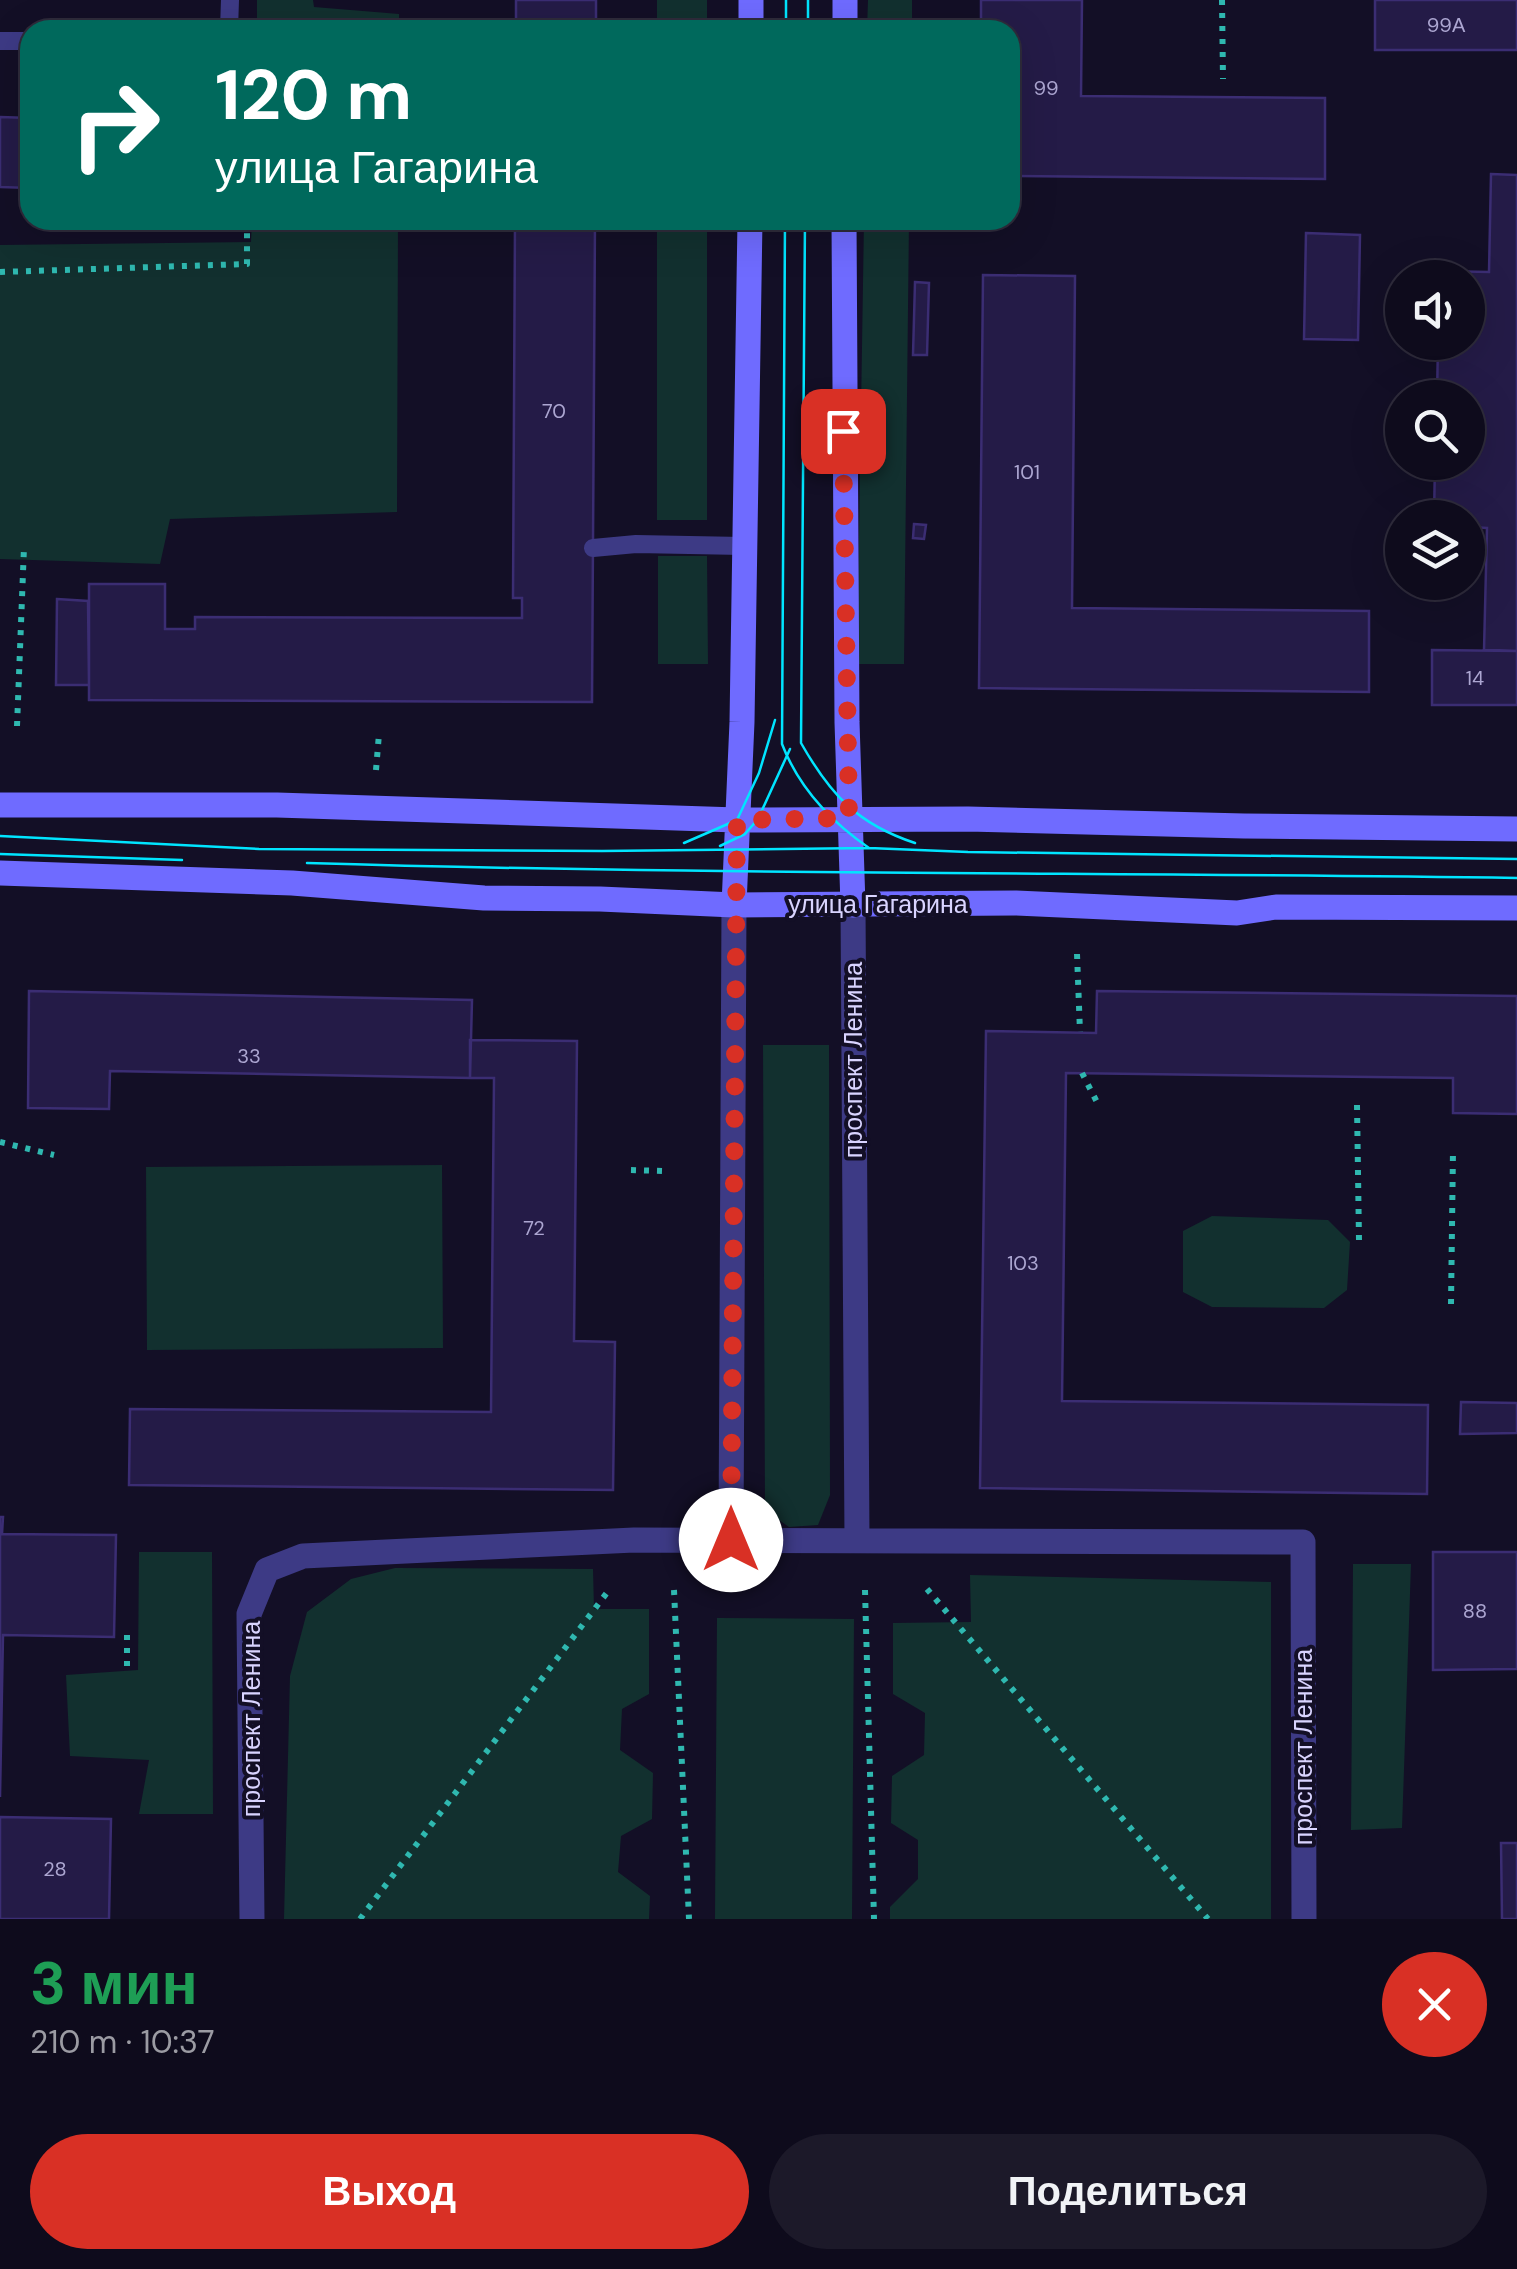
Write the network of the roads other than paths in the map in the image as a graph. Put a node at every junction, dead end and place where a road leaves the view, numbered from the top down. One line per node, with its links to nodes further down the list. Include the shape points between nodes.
1 (750, 230): 3 (main road)
2 (844, 230): 6 (main road, проспект Ленина)
3 (743, 546): 4 (lane); 7 (main road)
4 (593, 548)
5 (0, 805): 7 (main road, via 296,805)
6 (849, 818): 7 (main road); 8 (main road); 11 (main road, проспект Ленина)
7 (737, 820): 10 (main road)
8 (1517, 828)
9 (0, 873): 10 (main road, улица Гагарина)
10 (734, 905): 11 (main road, улица Гагарина); 13 (street)
11 (853, 905): 12 (main road, улица Гагарина, via 1016,903 1236,913 1276,906); 14 (street, проспект Ленина)
12 (1517, 908)
13 (731, 1540): 14 (street, проспект Ленина); 15 (street, проспект Ленина, via 303,1556 267,1570 249,1614)
14 (856, 1540): 16 (street, проспект Ленина, via 1303,1542)
15 (252, 1919)
16 (1304, 1919)

